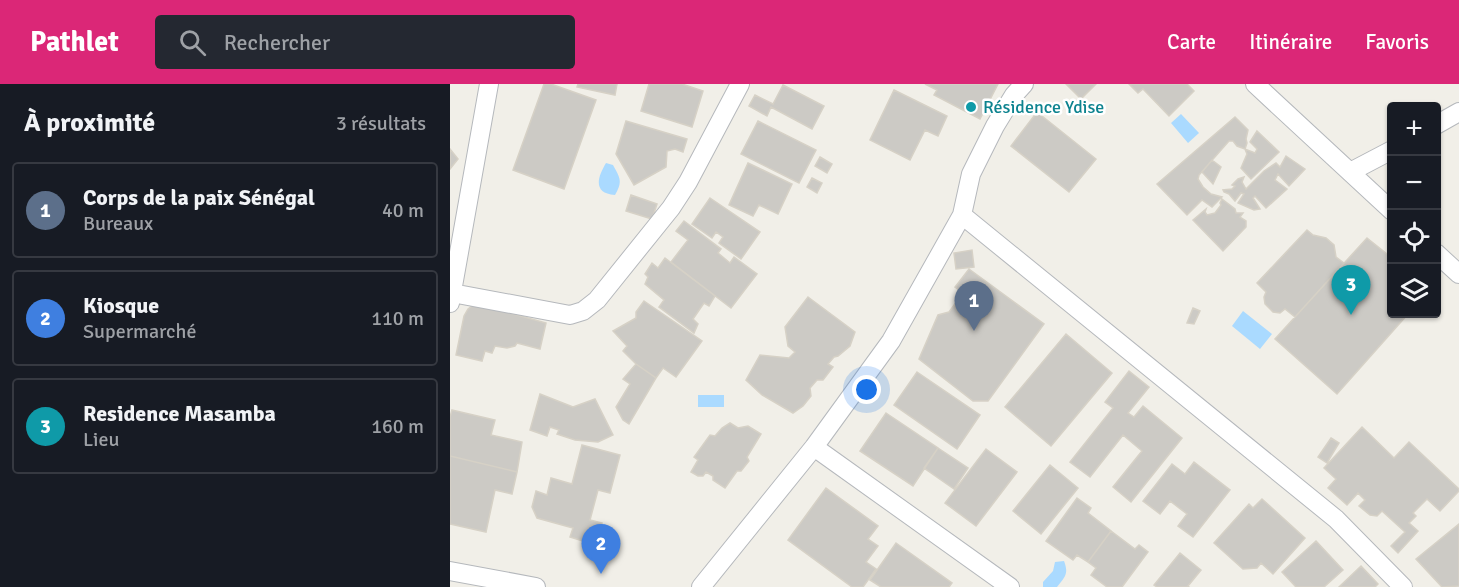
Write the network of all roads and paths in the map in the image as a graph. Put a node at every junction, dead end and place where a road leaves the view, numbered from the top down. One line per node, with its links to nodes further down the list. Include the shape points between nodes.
1 (489, 84): 13 (street)
2 (740, 84): 13 (street, via 671,208 597,300 583,311 570,315)
3 (1023, 84): 10 (street, via 995,126 971,174)
4 (1255, 84): 8 (street)
5 (1459, 112): 6 (street)
6 (1441, 123)
7 (1387, 153): 8 (street)
8 (1350, 172): 9 (street)
9 (1391, 210)
10 (963, 215): 14 (street, via 891,341); 19 (street, via 1336,519)
11 (1441, 257): 12 (street)
12 (1459, 274)
13 (451, 298)
14 (814, 447): 17 (street); 18 (street)
15 (450, 571): 16 (street)
16 (536, 587)
17 (701, 587)
18 (1010, 587)
19 (1403, 587)

